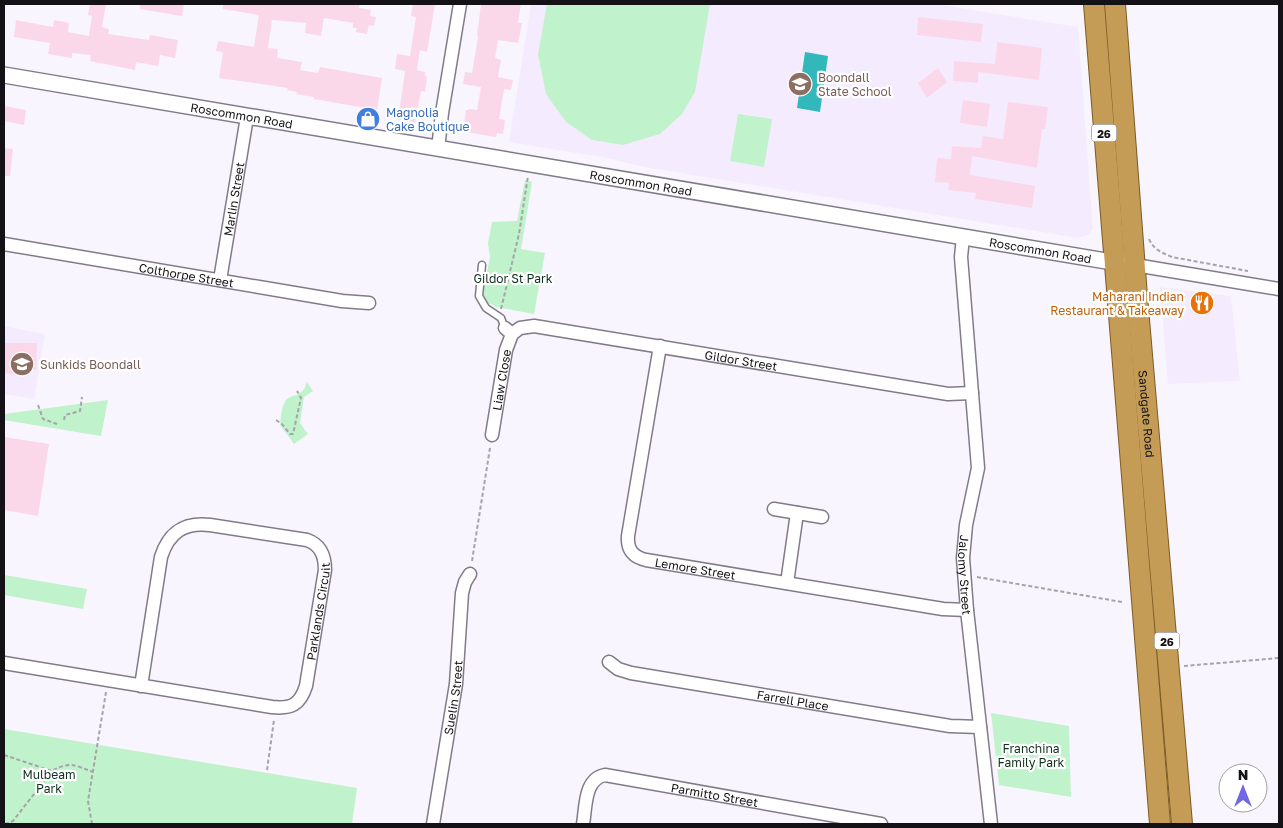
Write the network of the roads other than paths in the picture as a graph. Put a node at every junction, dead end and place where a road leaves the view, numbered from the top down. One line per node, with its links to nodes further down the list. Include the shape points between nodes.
1 (460, 4): 6 (street)
2 (1094, 4): 9 (highway, Sandgate Road / 26)
3 (1115, 4): 11 (highway, Sandgate Road / 26)
4 (4, 76): 5 (street, Roscommon Road)
5 (248, 117): 6 (street, Roscommon Road); 12 (street, Marlin Street)
6 (438, 149): 7 (street, Roscommon Road)
7 (963, 237): 9 (street, Roscommon Road); 17 (street, Jalomy Street, via 961,258)
8 (4, 244): 12 (street, Colthorpe Street)
9 (1114, 262): 11 (street, Roscommon Road); 33 (highway, Sandgate Road / 26)
10 (482, 265): 15 (lane, via 479,296)
11 (1135, 266): 13 (street, Roscommon Road); 34 (highway, Sandgate Road / 26)
12 (220, 280): 14 (street, Colthorpe Street)
13 (1279, 290)
14 (369, 303)
15 (509, 331): 16 (street, Gildor Street, via 530,326); 18 (street, Liaw Close)
16 (660, 346): 17 (street, Gildor Street, via 948,394); 23 (street, Lemore Street, via 628,536 629,549 646,560)
17 (972, 393): 24 (street, Jalomy Street, via 978,468 964,538)
18 (492, 435)
19 (774, 509): 20 (street)
20 (797, 513): 21 (street); 23 (street)
21 (822, 517)
22 (470, 574): 29 (street, Suelin Street, via 462,593 457,678)
23 (787, 583): 24 (street, Lemore Street, via 943,609)
24 (967, 610): 28 (street, Jalomy Street)
25 (609, 662): 28 (street, Farrell Place, via 631,673 950,726)
26 (4, 663): 27 (street, Parklands Circuit)
27 (141, 686): 27 (street, Parklands Circuit, via 275,708 286,708 297,702 306,686 326,570 321,550 307,540 201,524 186,527 172,536 161,557)
28 (980, 727): 32 (street, Jalomy Street)
29 (433, 824)
30 (583, 824): 31 (street, Parmitto Street, via 590,787 594,779 605,775)
31 (881, 824)
32 (991, 824)
33 (1160, 824)
34 (1182, 824)

